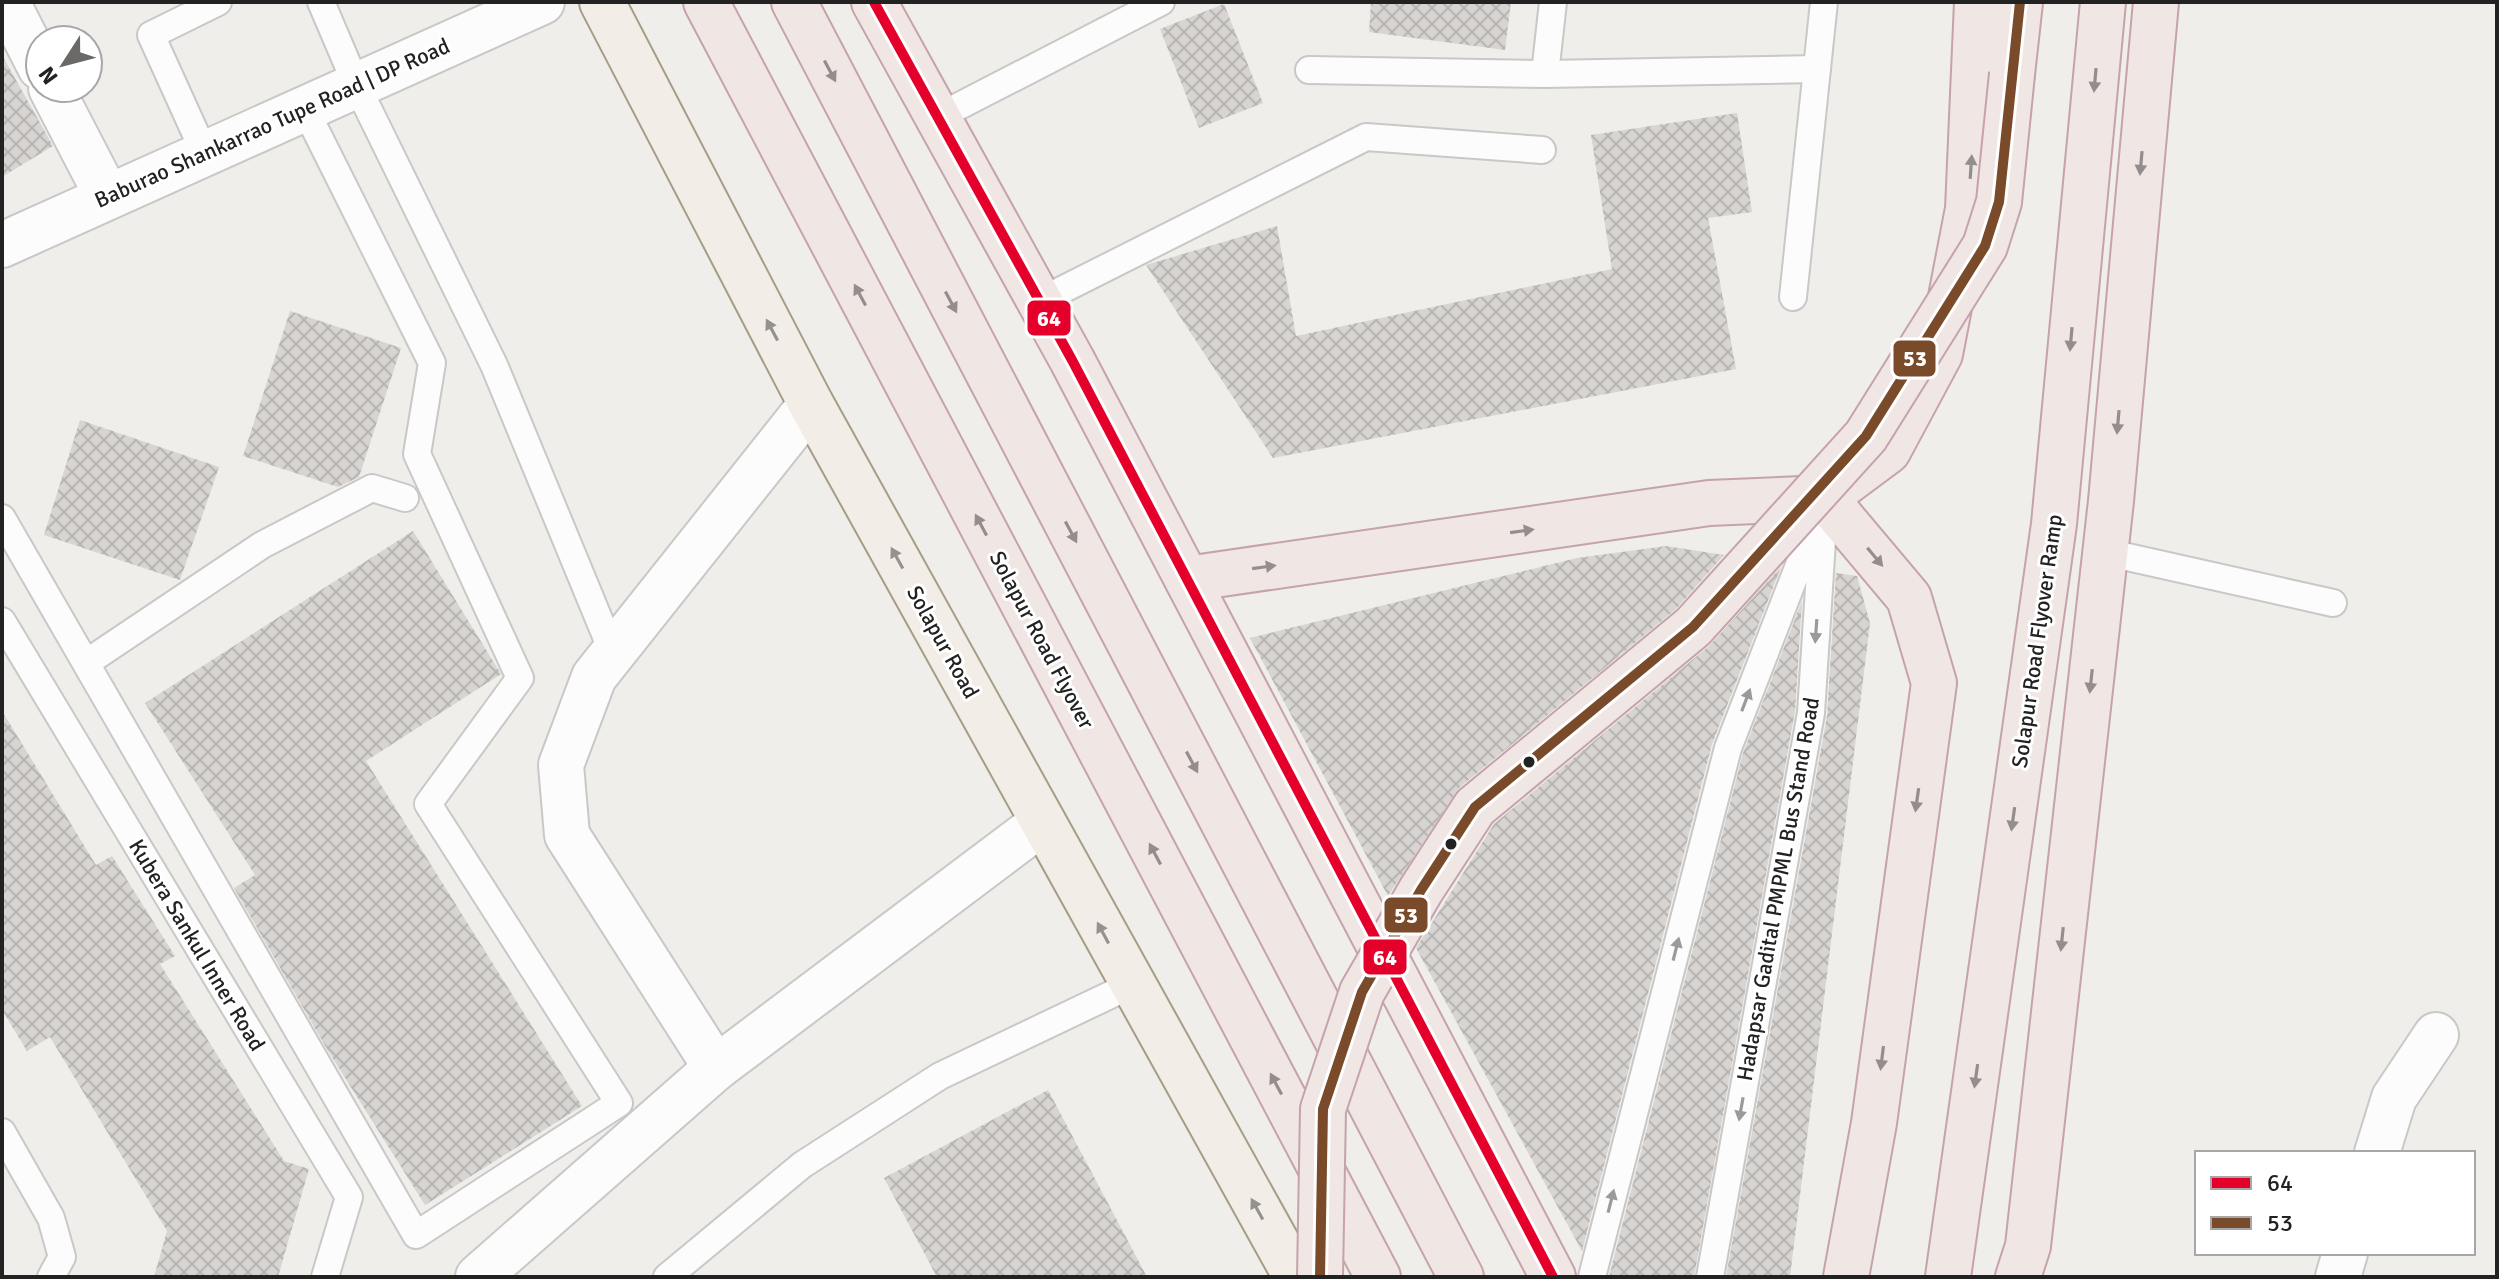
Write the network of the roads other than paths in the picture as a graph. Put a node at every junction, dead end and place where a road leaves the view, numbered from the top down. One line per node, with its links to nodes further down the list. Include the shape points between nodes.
1 (7, 2): 16 (street)
2 (218, 2): 25 (lane, via 151,35)
3 (321, 2): 20 (lane)
4 (542, 2): 20 (street, Baburao Shankarrao Tupe Road | DP Road)
5 (602, 2): 30 (main road, Solapur Road, one-way to 5)
6 (706, 2): 54 (highway, Solapur Road Flyover, one-way to 6, bridge)
7 (794, 2): 55 (highway, one-way to 55)
8 (874, 2): 23 (highway)
9 (1161, 2): 23 (lane)
10 (1553, 2): 19 (lane)
11 (1824, 2): 17 (lane)
12 (1977, 2): 32 (highway, one-way to 12, via 1888,451 1940,354 1968,209)
13 (2020, 2): 53 (highway, bridge, via 1999,202 1985,246 1866,436 1693,627 1475,807 1362,992 1323,1109)
14 (2103, 2): 60 (highway, Solapur Road Flyover Ramp, one-way to 60, via 2054,524)
15 (2156, 2): 34 (highway, one-way to 34)
16 (24, 35)
17 (1817, 69): 19 (lane); 28 (lane)
18 (1309, 70): 19 (lane)
19 (1545, 74)
20 (356, 84): 22 (street, Baburao Shankarrao Tupe Road | DP Road); 38 (lane, via 494,365)
21 (59, 104): 26 (street)
22 (304, 107): 25 (street, Baburao Shankarrao Tupe Road | DP Road); 39 (lane, via 432,363 417,454 520,678 428,804 619,1103 416,1235)
23 (938, 117): 29 (highway)
24 (1542, 150): 29 (lane, via 1366,137)
25 (204, 152): 26 (street, Baburao Shankarrao Tupe Road | DP Road)
26 (107, 196): 27 (street, Baburao Shankarrao Tupe Road | DP Road)
27 (2, 245)
28 (1793, 297)
29 (1040, 301): 35 (highway)
30 (811, 404): 38 (street); 40 (main road, Solapur Road, one-way to 30)
31 (405, 498): 39 (lane, via 372,488 262,545)
32 (1825, 498): 35 (highway, one-way to 32, via 1709,503); 57 (lane, one-way to 32, via 1728,748); 58 (lane, Hadapsar Gadital PMPML Bus Stand Road, one-way to 58, via 1811,713); 59 (highway, one-way to 59, via 1909,598 1934,683 1874,1123)
33 (2, 518): 39 (lane)
34 (2105, 552): 36 (lane); 47 (highway, one-way to 47)
35 (1187, 579): 56 (highway)
36 (2333, 603)
37 (2, 621): 49 (lane, Kubera Sankul Inner Road, via 349,1197)
38 (613, 653): 43 (street, via 594,677 561,765 567,835)
39 (86, 663)
40 (1043, 822): 41 (main road, Solapur Road, one-way to 40); 43 (street)
41 (1131, 985): 51 (lane, via 940,1076 802,1165); 52 (main road, Solapur Road, one-way to 41)
42 (2436, 1035): 45 (street, via 2394,1098)
43 (716, 1068): 50 (street)
44 (2, 1132): 48 (lane, via 51,1218 62,1257)
45 (2378, 1151)
46 (2344, 1255): 61 (street)
47 (2032, 1267)
48 (51, 1277)
49 (325, 1277)
50 (478, 1277)
51 (667, 1277)
52 (1296, 1277)
53 (1320, 1277)
54 (1378, 1277)
55 (1461, 1277)
56 (1553, 1277)
57 (1592, 1277)
58 (1710, 1277)
59 (1846, 1277)
60 (1948, 1277)
61 (2338, 1277)

